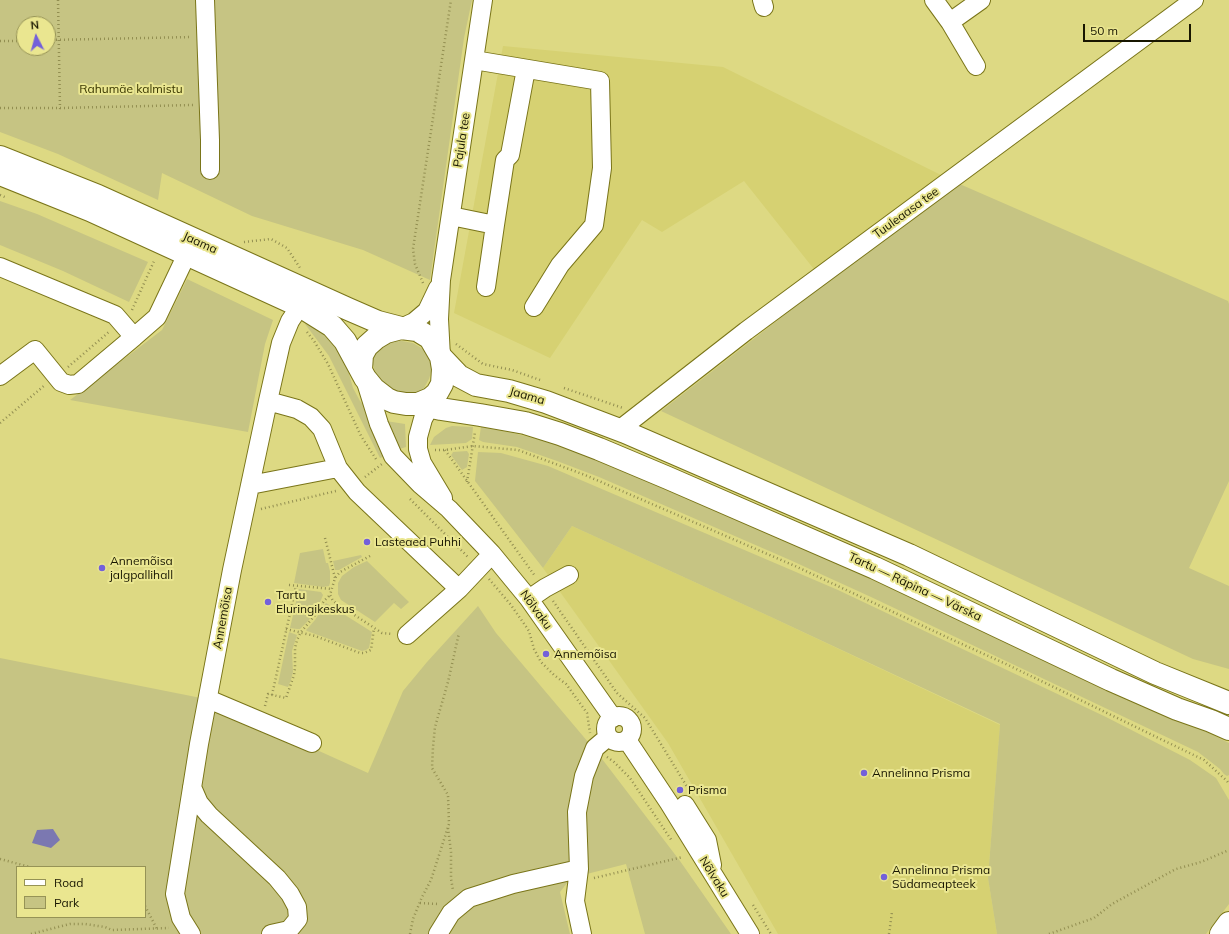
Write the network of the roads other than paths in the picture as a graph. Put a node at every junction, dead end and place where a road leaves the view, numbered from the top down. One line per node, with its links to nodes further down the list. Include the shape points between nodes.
1 (205, 0): 11 (street)
2 (483, 0): 7 (street, Pajula tee)
3 (934, 0): 6 (street)
4 (981, 0): 6 (street)
5 (1194, 0): 28 (street, Tuuleaasa tee, via 746,331)
6 (950, 22): 8 (street)
7 (474, 60): 9 (street); 13 (street, Pajula tee)
8 (976, 66)
9 (526, 69): 14 (street, via 510,155 505,160); 20 (street, via 600,81 602,168 594,225 560,266)
10 (0, 157): 21 (main road, Jaama, via 98,196 378,322)
11 (210, 170)
12 (0, 174): 15 (main road, Jaama, via 90,210)
13 (451, 216): 14 (street); 17 (street, Pajula tee)
14 (495, 225): 18 (street)
15 (187, 254): 19 (main road, Jaama); 22 (street, via 157,317)
16 (0, 267): 22 (street, via 115,315)
17 (441, 280): 21 (street, via 427,310 414,322); 23 (street, via 439,319)
18 (486, 287)
19 (300, 306): 24 (main road, Jaama, via 332,326 345,340); 27 (street, Annemõisa, via 290,321 281,343)
20 (534, 307)
21 (401, 328): 23 (main road, via 416,330); 24 (main road, via 386,332 367,346 362,355)
22 (134, 337): 25 (street, via 78,384 69,385 61,382 35,350)
23 (448, 350): 26 (main road, via 442,384); 28 (main road, Jaama, via 459,376 476,385 546,402)
24 (363, 373): 26 (main road, via 374,389 387,399 406,404); 31 (street, Nõlvaku, via 379,424 393,456 421,485)
25 (0, 376)
26 (428, 401): 31 (street, Nõlvaku, via 418,437 418,449 422,463); 42 (main road, Tartu — Räpina — Värska, via 525,423 599,449 876,568 1118,683)
27 (268, 402): 29 (street, via 297,409 312,417 322,429); 30 (street, Annemõisa)
28 (619, 430): 40 (main road, Tartu — Räpina — Värska, via 909,555 1156,672)
29 (338, 468): 30 (street); 35 (street, via 357,492)
30 (250, 486): 39 (street, Annemõisa)
31 (450, 509): 32 (street, Nõlvaku)
32 (492, 554): 34 (street, Nõlvaku); 35 (street)
33 (569, 575): 36 (street)
34 (516, 584): 36 (street, Nõlvaku); 38 (street, via 526,613 559,664)
35 (459, 589): 37 (street)
36 (529, 599): 38 (street, Nõlvaku)
37 (407, 635)
38 (591, 687): 41 (street, Nõlvaku)
39 (208, 699): 45 (street); 46 (street, Annemõisa)
40 (1229, 703)
41 (613, 718): 43 (street, via 621,716 630,722 633,729); 44 (street, via 606,728)
42 (1229, 729)
43 (627, 740): 44 (street); 53 (street, Nõlvaku)
44 (602, 742): 47 (street, via 584,776 577,812)
45 (312, 743)
46 (192, 787): 49 (street, Annemõisa, via 175,894 181,918); 50 (street, via 199,803 209,815 277,878 297,907 298,919 289,930)
47 (578, 876): 51 (street, via 513,884 469,898 452,913); 52 (street, via 575,902)
48 (1229, 923): 54 (main road)
49 (191, 931)
50 (271, 934)
51 (438, 934)
52 (582, 934)
53 (750, 934)
54 (1221, 934)

